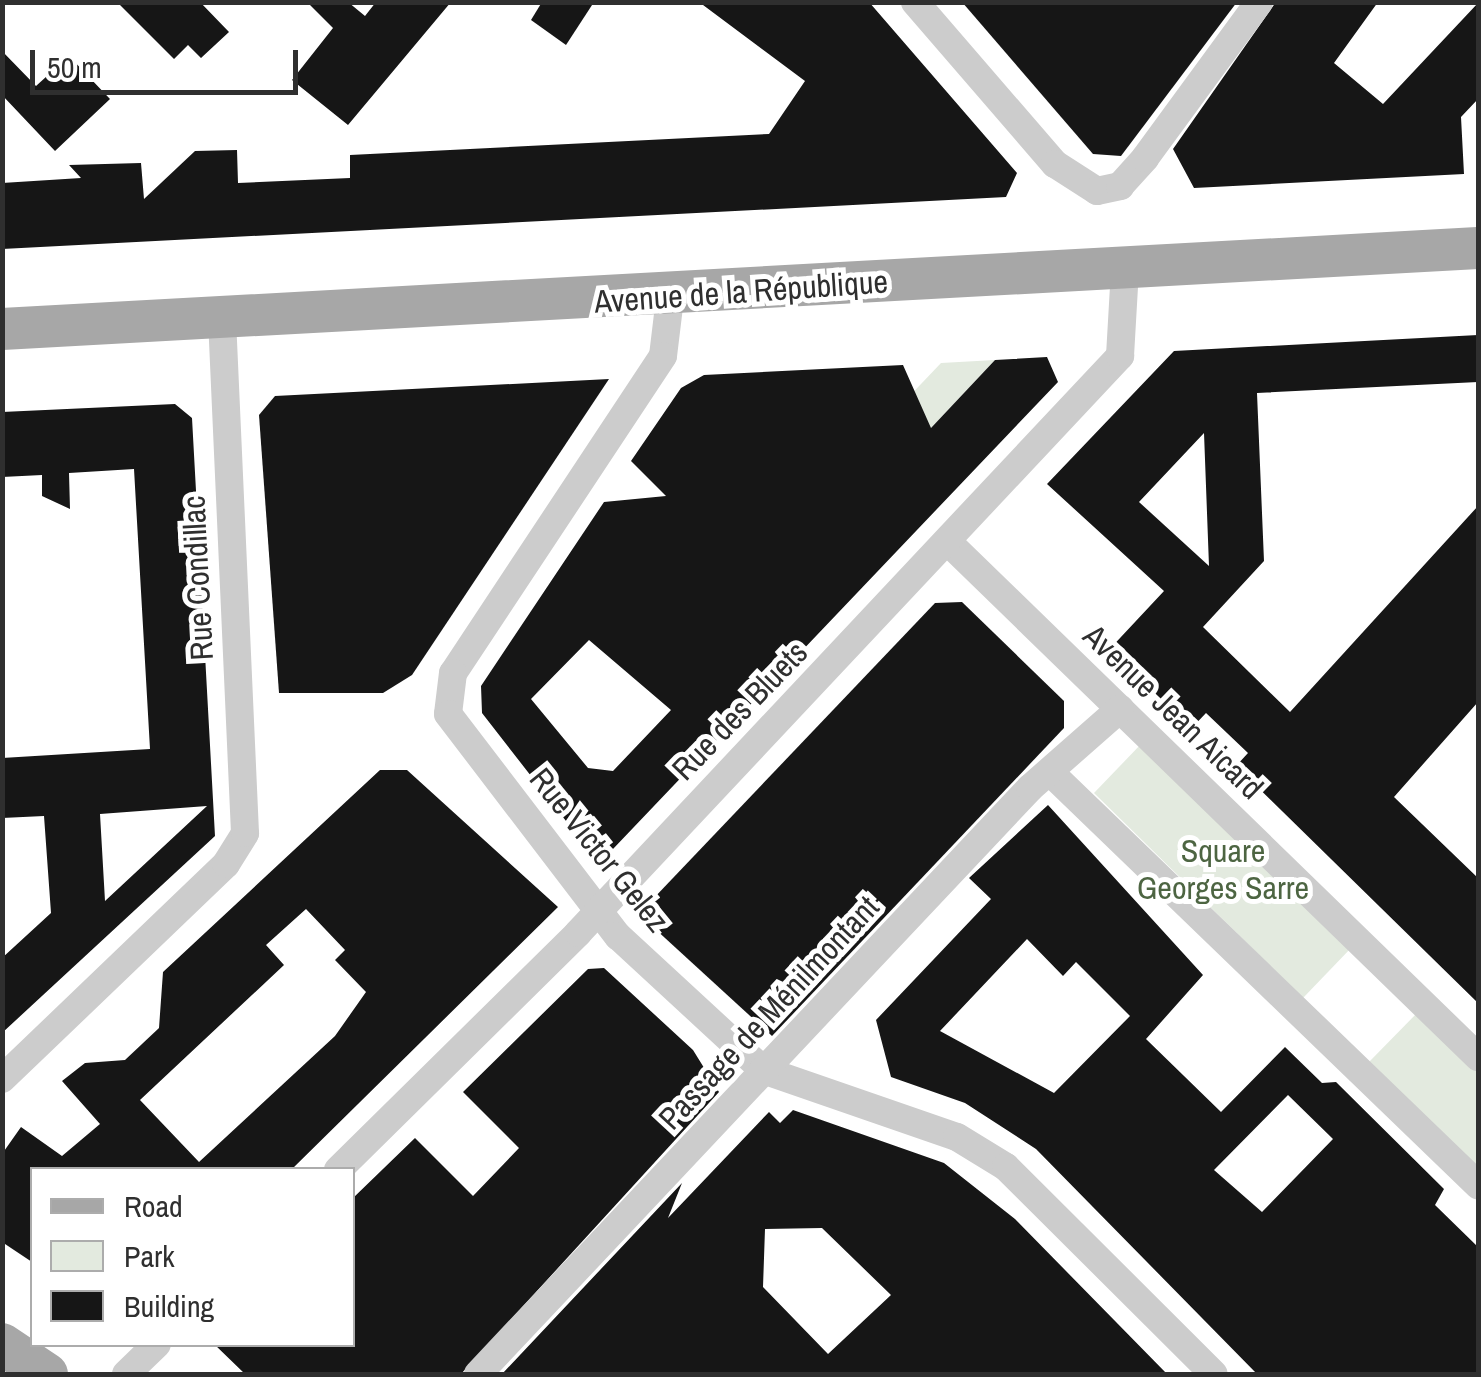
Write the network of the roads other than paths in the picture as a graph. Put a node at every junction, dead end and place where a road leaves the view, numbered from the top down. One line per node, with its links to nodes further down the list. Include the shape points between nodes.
1 (916, 2): 2 (street, via 1055,164 1097,191 1120,186 1145,158)
2 (1259, 2)
3 (1478, 248): 4 (main road, Avenue de la République)
4 (1125, 268): 5 (main road, Avenue de la République); 8 (street, Rue des Bluets, via 1120,356)
5 (670, 298): 6 (main road, Avenue de la République); 11 (street, Rue Victor Gelez, via 663,356 453,673 446,700 459,733)
6 (222, 319): 7 (main road, Avenue de la République); 14 (street, Rue Condillac, via 245,833 226,864)
7 (2, 330)
8 (949, 542): 9 (street, Avenue Jean Aicard); 11 (street, Rue des Bluets)
9 (1120, 709): 10 (street, Passage de Ménilmontant); 12 (street, Avenue Jean Aicard)
10 (1053, 775): 13 (street, Passage de Ménilmontant, via 1030,788); 16 (street)
11 (598, 911): 13 (street, Rue Victor Gelez); 15 (street, Rue des Bluets)
12 (1478, 1057)
13 (763, 1070): 21 (street, Passage de Ménilmontant); 22 (street, via 958,1137 1006,1166)
14 (2, 1079)
15 (341, 1167)
16 (1478, 1185)
17 (2, 1344): 19 (main road)
18 (154, 1347): 20 (street)
19 (47, 1374)
20 (126, 1374)
21 (478, 1374)
22 (1214, 1374)

